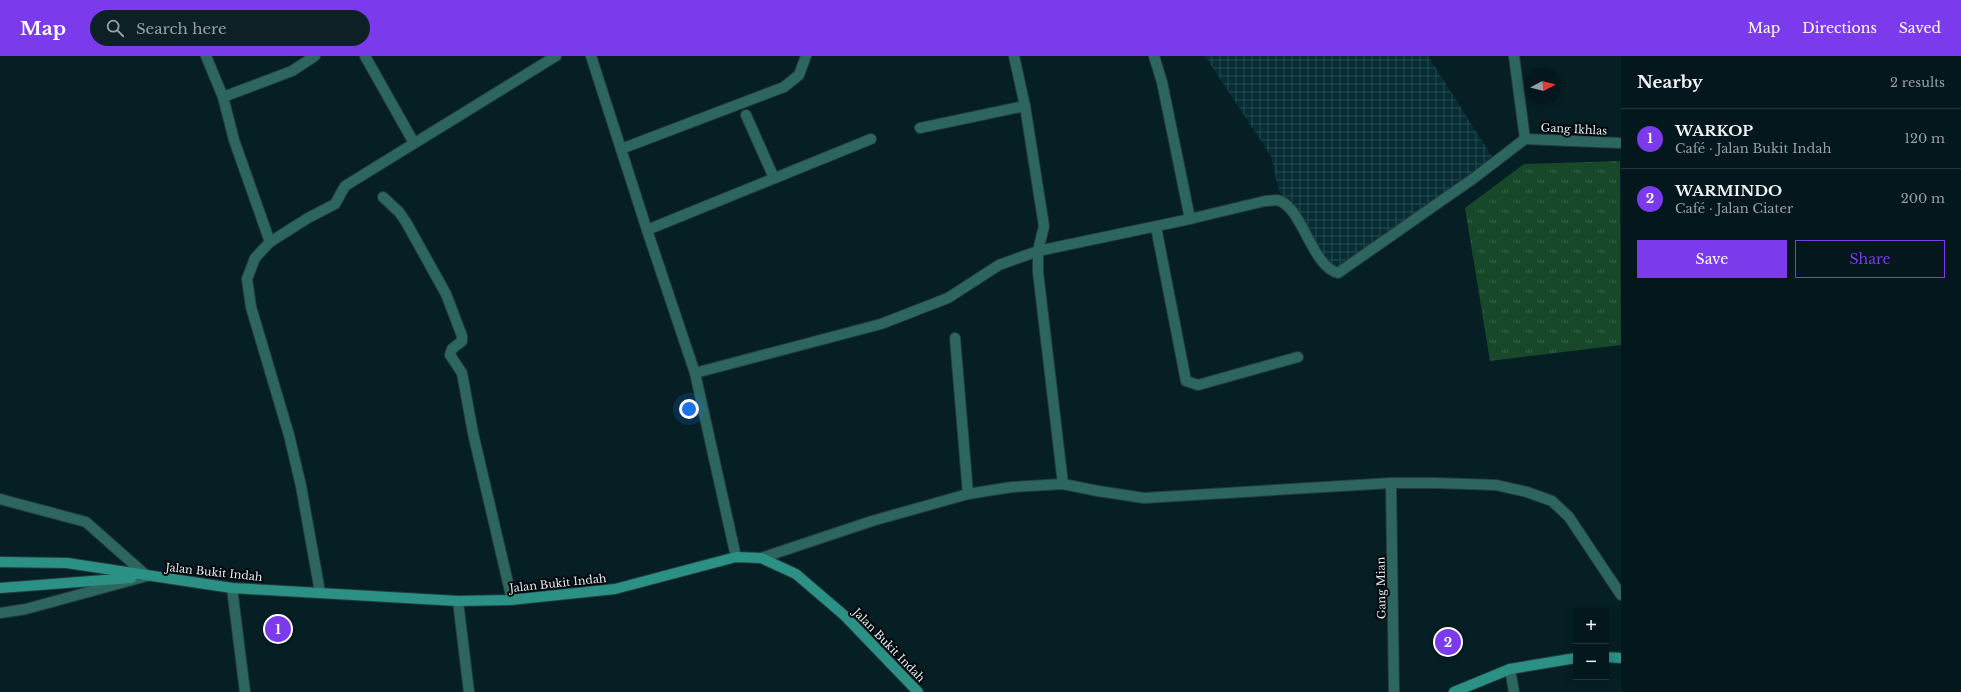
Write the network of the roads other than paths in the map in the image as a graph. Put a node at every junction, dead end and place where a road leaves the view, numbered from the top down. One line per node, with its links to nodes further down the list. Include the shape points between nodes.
1 (206, 56): 10 (street)
2 (316, 56): 10 (street, via 292,71)
3 (365, 56): 16 (street)
4 (556, 56): 16 (street)
5 (591, 56): 18 (street)
6 (806, 56): 18 (street, via 799,75 784,86)
7 (1014, 56): 11 (street)
8 (1154, 56): 21 (street, via 1162,82)
9 (1514, 56): 15 (street)
10 (223, 97): 24 (street, via 234,140)
11 (1025, 106): 13 (street); 25 (street, via 1044,226)
12 (746, 115): 19 (street)
13 (920, 128)
14 (871, 139): 19 (street)
15 (1525, 139): 17 (street, Gang Ikhlas); 21 (street, via 1338,273 1326,268 1290,207 1277,200)
16 (414, 143): 24 (street, via 345,186 335,204)
17 (1621, 143)
18 (621, 149): 23 (street)
19 (774, 178): 23 (street)
20 (383, 197): 41 (street, via 399,212 409,228 446,294 462,336 462,342 452,349 450,355 462,373 473,433)
21 (1190, 220): 22 (street)
22 (1156, 227): 25 (street); 27 (street, via 1186,381 1198,385)
23 (647, 230): 28 (street)
24 (270, 242): 39 (street, via 255,258 247,279 251,307 289,435)
25 (1038, 251): 28 (street, via 999,265 948,298 881,324); 29 (street, via 1038,272)
26 (955, 338): 31 (street)
27 (1298, 357)
28 (695, 374): 33 (street)
29 (1063, 484): 30 (street, via 1144,498); 31 (street, via 1012,487)
30 (1391, 484): 40 (street, via 1496,485 1552,501 1569,517); 51 (street, Gang Mian)
31 (968, 494): 34 (street, via 872,521)
32 (0, 499): 36 (street, via 86,522)
33 (736, 557): 34 (main road, Jalan Bukit Indah); 41 (main road, Jalan Bukit Indah, via 615,589)
34 (761, 558): 50 (main road, Jalan Bukit Indah, via 796,574 845,616)
35 (0, 562): 36 (main road, Jalan Bukit Indah, via 67,563)
36 (147, 576): 37 (main road, Jalan Bukit Indah); 38 (main road, Jalan Bukit Indah); 43 (street, via 26,609)
37 (0, 588)
38 (232, 588): 39 (main road, Jalan Bukit Indah); 48 (street)
39 (320, 592): 42 (main road, Jalan Bukit Indah)
40 (1621, 595)
41 (512, 600): 42 (main road, Jalan Bukit Indah)
42 (458, 601): 49 (street)
43 (0, 613)
44 (1609, 657): 45 (main road)
45 (1621, 658)
46 (1573, 659): 47 (main road)
47 (1510, 670): 52 (main road); 53 (street)
48 (245, 692)
49 (469, 692)
50 (918, 692)
51 (1394, 692)
52 (1454, 692)
53 (1514, 692)

